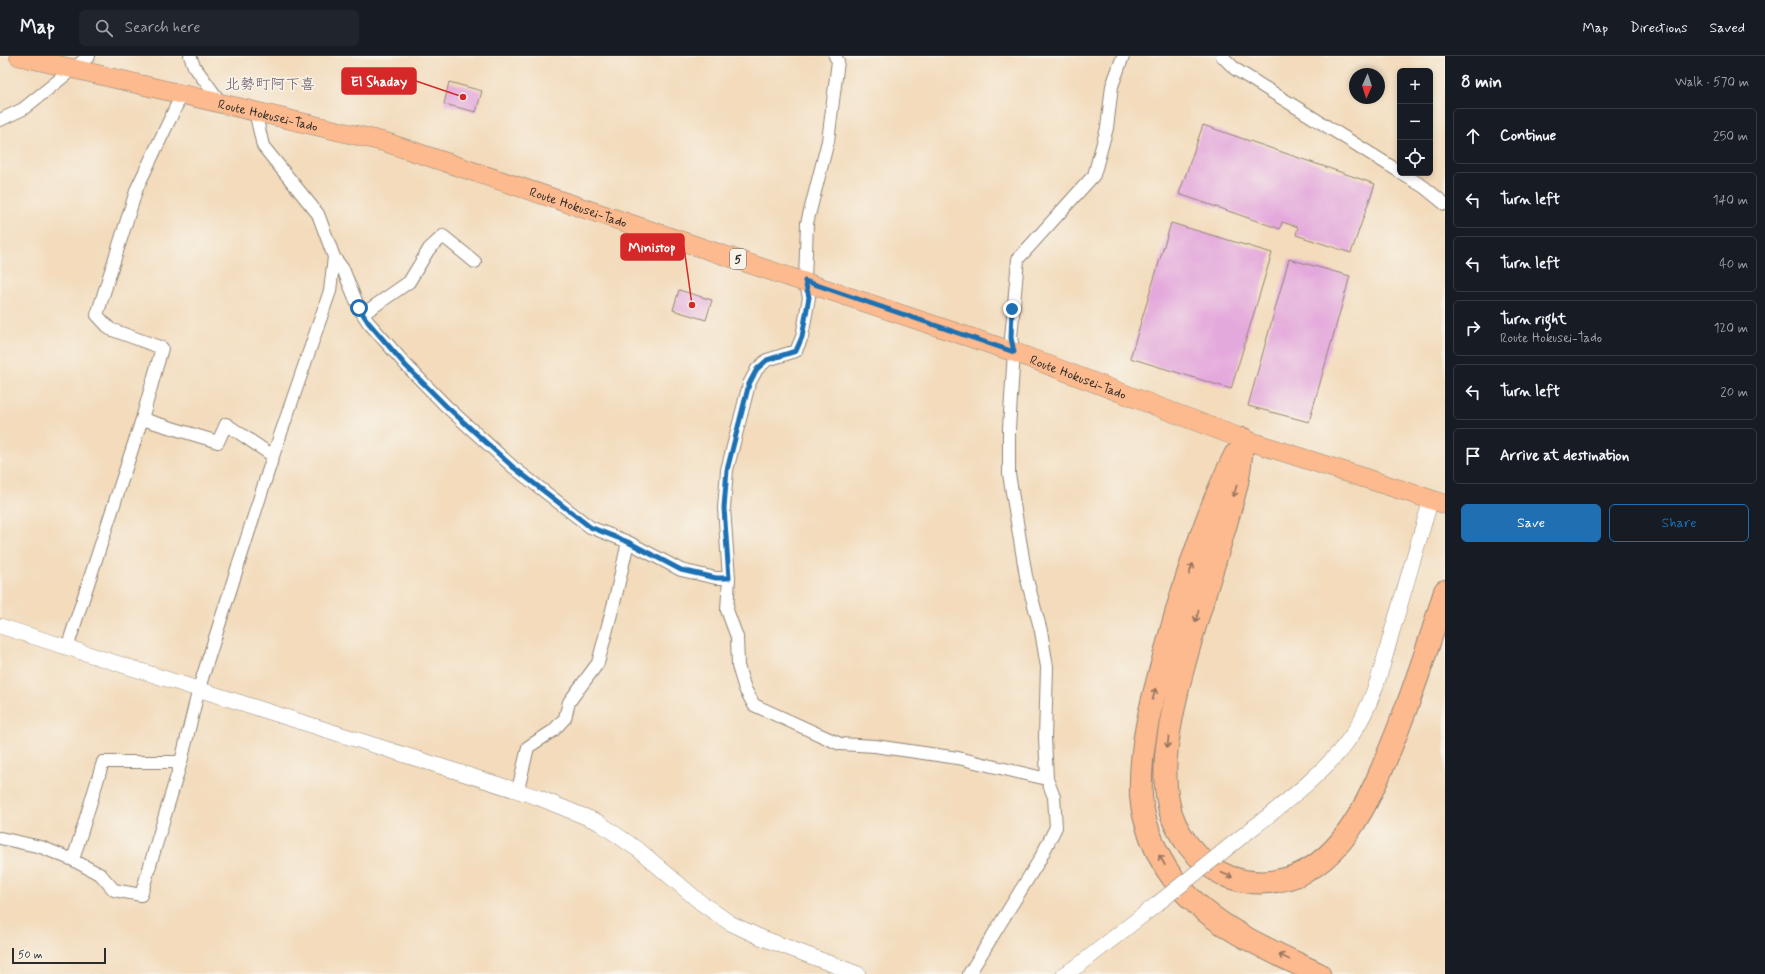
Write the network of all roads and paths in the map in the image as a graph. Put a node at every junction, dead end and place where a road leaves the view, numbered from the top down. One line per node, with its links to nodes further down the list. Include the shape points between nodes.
1 (19, 56): 7 (main road, Route Hokusei-Tado / 5)
2 (89, 56): 7 (street)
3 (190, 56): 9 (street, via 194,66)
4 (835, 56): 17 (street, via 838,61 828,141 806,222)
5 (1123, 56): 19 (street, via 1112,86 1107,128 1094,175 1018,259 1011,338)
6 (1222, 56): 12 (street, via 1234,69)
7 (73, 69): 8 (main road, Route Hokusei-Tado / 5); 11 (street, via 23,109)
8 (182, 94): 9 (main road, Route Hokusei-Tado / 5); 20 (street, via 137,188 97,315 110,328 162,348)
9 (221, 103): 10 (main road, Route Hokusei-Tado / 5)
10 (255, 111): 15 (street, via 263,146 318,214); 17 (main road, Route Hokusei-Tado / 5, via 385,142)
11 (0, 120)
12 (1397, 171)
13 (1406, 176): 14 (street)
14 (1445, 204)
15 (334, 257): 18 (street, via 343,269); 22 (street, via 330,291)
16 (475, 262): 18 (street, via 443,236 429,249 409,282)
17 (805, 281): 19 (main road, Route Hokusei-Tado / 5); 25 (street, via 809,297 802,337 796,351 767,360 757,369 749,384 727,470 724,508)
18 (363, 314): 24 (street, via 412,372 513,467 590,527)
19 (1014, 352): 21 (main road, Route Hokusei-Tado / 5); 31 (street, via 1009,474 1026,576 1041,631 1047,667)
20 (142, 419): 22 (street, via 218,442 226,424); 28 (street)
21 (1243, 439): 23 (main road, Route Hokusei-Tado / 5); 26 (highway, one-way to 26, via 1237,485 1181,677 1170,727 1166,769 1167,801 1174,824 1193,851 1213,868 1229,877 1247,881 1265,883 1285,880 1318,864 1346,834 1359,816 1387,755 1432,635); 38 (highway, one-way to 21, via 1239,934 1189,897 1171,877 1156,850 1146,822 1142,797 1145,732 1178,605 1222,481)
22 (272, 456): 29 (street)
23 (1438, 502): 37 (street, bridge, via 1369,705 1352,735 1300,790 1080,965)
24 (628, 542): 25 (street, via 681,570 716,578); 32 (street, via 598,663 569,702 565,718 553,731 528,747)
25 (729, 578): 31 (street, via 727,610 737,637 738,666 744,689 754,704 840,744 875,746 958,758)
26 (1445, 591)
27 (0, 626): 28 (street)
28 (67, 648): 29 (street)
29 (199, 688): 30 (street); 32 (street)
30 (181, 762): 34 (street, via 103,762); 34 (street, via 141,895 114,890 101,875)
31 (1047, 779): 36 (street, via 1054,797 1056,827 1040,859)
32 (518, 790): 35 (street, via 598,822 640,850 700,902 730,923)
33 (0, 838): 34 (street, via 42,848)
34 (73, 860)
35 (858, 974)
36 (969, 974)
37 (1064, 974)
38 (1319, 974)

